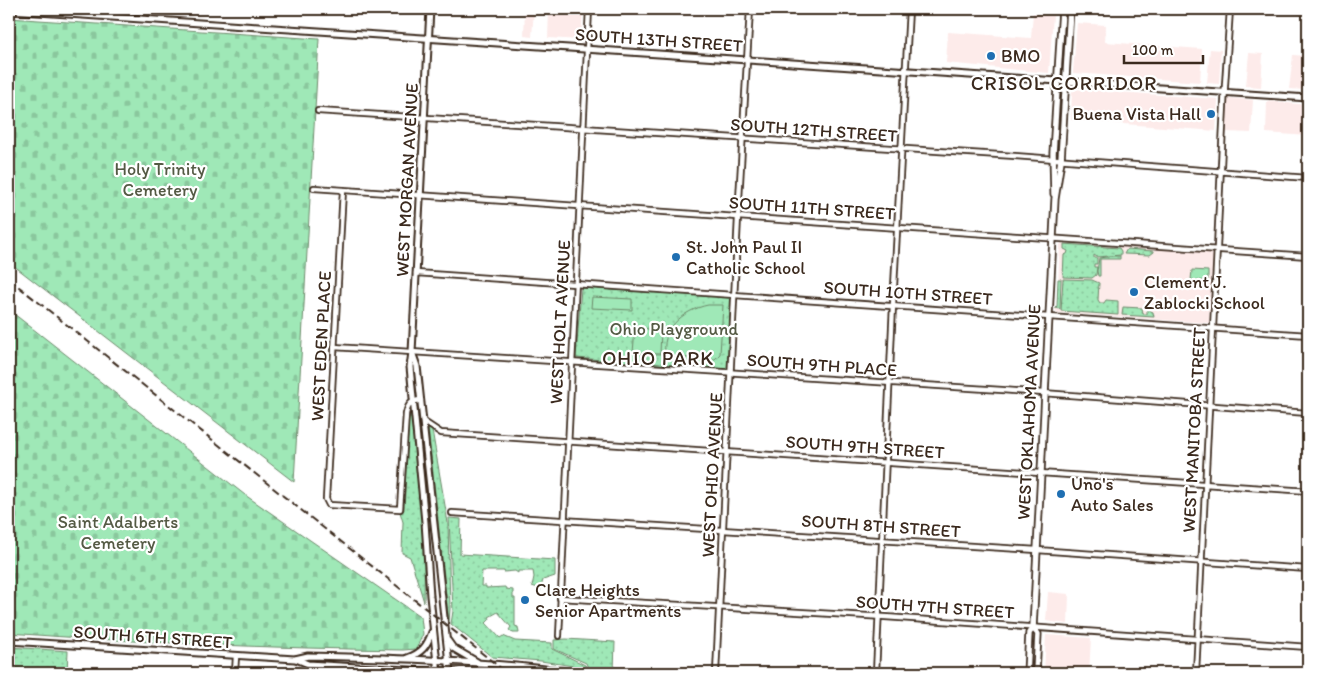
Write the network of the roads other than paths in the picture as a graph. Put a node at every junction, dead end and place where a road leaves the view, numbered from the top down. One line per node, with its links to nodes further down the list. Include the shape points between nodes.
1 (110, 9): 12 (street)
2 (430, 9): 13 (street, WEST MORGAN AVENUE)
3 (589, 9): 14 (street, WEST HOLT AVENUE)
4 (750, 9): 15 (street, WEST OHIO AVENUE)
5 (910, 9): 16 (street)
6 (1062, 9): 17 (main road, WEST OKLAHOMA AVENUE)
7 (1070, 9): 18 (main road, WEST OKLAHOMA AVENUE)
8 (1230, 9): 19 (street, WEST MANITOBA STREET)
9 (1292, 9): 11 (street)
10 (9, 10): 12 (street, SOUTH 13TH STREET)
11 (1308, 10)
12 (110, 17): 13 (street, SOUTH 13TH STREET)
13 (429, 38): 14 (street, SOUTH 13TH STREET); 22 (street, WEST MORGAN AVENUE)
14 (587, 49): 15 (street, SOUTH 13TH STREET); 23 (street, WEST HOLT AVENUE)
15 (746, 60): 16 (street, SOUTH 13TH STREET); 24 (street, WEST OHIO AVENUE)
16 (905, 70): 17 (street, SOUTH 13TH STREET); 25 (street)
17 (1056, 80): 18 (street, SOUTH 13TH STREET); 26 (main road, WEST OKLAHOMA AVENUE)
18 (1065, 81): 19 (street, SOUTH 13TH STREET); 27 (main road, WEST OKLAHOMA AVENUE)
19 (1224, 92): 20 (street, SOUTH 13TH STREET); 28 (street, WEST MANITOBA STREET)
20 (1308, 98)
21 (318, 110): 22 (street, SOUTH 12TH STREET)
22 (424, 117): 23 (street, SOUTH 12TH STREET); 32 (street, WEST MORGAN AVENUE)
23 (583, 129): 24 (street, SOUTH 12TH STREET); 34 (street, WEST HOLT AVENUE)
24 (743, 138): 25 (street, SOUTH 12TH STREET); 35 (street, WEST OHIO AVENUE)
25 (901, 149): 26 (street, SOUTH 12TH STREET); 36 (street)
26 (1053, 159): 27 (street, SOUTH 12TH STREET); 33 (main road, WEST OKLAHOMA AVENUE)
27 (1061, 160): 28 (street, SOUTH 12TH STREET); 33 (main road, WEST OKLAHOMA AVENUE)
28 (1220, 171): 29 (street, SOUTH 12TH STREET); 38 (street, WEST MANITOBA STREET)
29 (1308, 178)
30 (314, 188): 31 (street, SOUTH 11TH STREET)
31 (343, 190): 32 (street, SOUTH 11TH STREET); 47 (street, WEST EDEN PLACE)
32 (420, 195): 34 (street, SOUTH 11TH STREET); 40 (street, WEST MORGAN AVENUE)
33 (1055, 198): 37 (main road, WEST OKLAHOMA AVENUE)
34 (579, 205): 35 (street, SOUTH 11TH STREET); 41 (street, WEST HOLT AVENUE)
35 (738, 217): 36 (street, SOUTH 11TH STREET); 42 (street, WEST OHIO AVENUE)
36 (897, 228): 37 (street, SOUTH 11TH STREET); 43 (street)
37 (1053, 238): 38 (street, SOUTH 11TH STREET); 44 (main road, WEST OKLAHOMA AVENUE)
38 (1217, 249): 39 (street, SOUTH 11TH STREET); 45 (street, WEST MANITOBA STREET)
39 (1308, 256)
40 (416, 273): 41 (street, SOUTH 10TH STREET); 48 (street, WEST MORGAN AVENUE)
41 (576, 284): 42 (street, SOUTH 10TH STREET); 49 (street, WEST HOLT AVENUE)
42 (734, 295): 43 (street, SOUTH 10TH STREET); 50 (street, WEST OHIO AVENUE)
43 (893, 305): 44 (street, SOUTH 10TH STREET); 51 (street)
44 (1049, 316): 45 (street, SOUTH 10TH STREET); 52 (main road, WEST OKLAHOMA AVENUE)
45 (1213, 328): 46 (street, SOUTH 10TH STREET); 55 (street, WEST MANITOBA STREET)
46 (1308, 335)
47 (334, 347): 48 (street, SOUTH 9TH PLACE); 54 (street, WEST EDEN PLACE, via 327,503 400,509 406,414 408,405)
48 (412, 352): 49 (street, SOUTH 9TH PLACE); 53 (street, WEST MORGAN AVENUE); 54 (street, WEST MORGAN AVENUE)
49 (572, 362): 50 (street, SOUTH 9TH PLACE); 58 (street, WEST HOLT AVENUE)
50 (730, 373): 51 (street, SOUTH 9TH PLACE); 59 (street, WEST OHIO AVENUE)
51 (890, 383): 52 (street, SOUTH 9TH PLACE); 60 (street)
52 (1045, 394): 55 (street, SOUTH 9TH PLACE); 61 (main road, WEST OKLAHOMA AVENUE)
53 (421, 400): 54 (street); 57 (street, WEST MORGAN AVENUE)
54 (413, 401): 75 (street, WEST MORGAN AVENUE)
55 (1209, 405): 56 (street, SOUTH 9TH PLACE); 62 (street, WEST MANITOBA STREET)
56 (1308, 413)
57 (424, 421): 58 (street, SOUTH 9TH STREET, via 441,433); 78 (street, WEST MORGAN AVENUE)
58 (568, 441): 59 (street, SOUTH 9TH STREET); 65 (street, WEST HOLT AVENUE)
59 (727, 452): 60 (street, SOUTH 9TH STREET); 66 (street, WEST OHIO AVENUE)
60 (886, 463): 61 (street, SOUTH 9TH STREET); 67 (street)
61 (1041, 472): 62 (street, SOUTH 9TH STREET); 68 (main road, WEST OKLAHOMA AVENUE)
62 (1206, 483): 63 (street, SOUTH 9TH STREET); 69 (street, WEST MANITOBA STREET)
63 (1308, 490)
64 (452, 512): 65 (street, SOUTH 8TH STREET)
65 (564, 519): 66 (street, SOUTH 8TH STREET); 71 (street, WEST HOLT AVENUE)
66 (723, 530): 67 (street, SOUTH 8TH STREET); 72 (street, WEST OHIO AVENUE)
67 (882, 540): 68 (street, SOUTH 8TH STREET); 73 (street)
68 (1037, 550): 69 (street, SOUTH 8TH STREET); 74 (main road, WEST OKLAHOMA AVENUE)
69 (1202, 561): 70 (street, SOUTH 8TH STREET); 77 (street, WEST MANITOBA STREET)
70 (1308, 569)
71 (560, 598): 72 (street, SOUTH 7TH STREET); 76 (street, WEST HOLT AVENUE)
72 (719, 608): 73 (street, SOUTH 7TH STREET); 92 (street, WEST OHIO AVENUE)
73 (878, 617): 74 (street, SOUTH 7TH STREET); 93 (street)
74 (1033, 628): 77 (street, SOUTH 7TH STREET); 94 (main road, WEST OKLAHOMA AVENUE, via 1029,633); 95 (main road, WEST OKLAHOMA AVENUE, via 1038,634)
75 (433, 629): 83 (street, via 423,650); 84 (street, WEST MORGAN AVENUE)
76 (559, 636)
77 (1198, 639): 80 (street, SOUTH 7TH STREET); 96 (street, WEST MANITOBA STREET)
78 (447, 640): 85 (street, WEST MORGAN AVENUE); 86 (street, via 453,648)
79 (9, 641): 81 (street, SOUTH 6TH STREET)
80 (1308, 647)
81 (236, 656): 82 (street, SOUTH 6TH STREET); 87 (street)
82 (295, 659): 83 (street, SOUTH 6TH STREET, via 308,656); 88 (street, SOUTH 6TH STREET, via 308,664)
83 (405, 659): 84 (street, SOUTH 6TH STREET)
84 (437, 662): 85 (street, SOUTH 6TH STREET); 88 (street)
85 (449, 662): 86 (street, SOUTH 6TH STREET); 89 (street)
86 (479, 664): 91 (street, SOUTH 6TH STREET)
87 (235, 673)
88 (438, 673): 89 (street, SOUTH 6TH STREET)
89 (450, 673): 90 (street, SOUTH 6TH STREET)
90 (456, 673)
91 (578, 673)
92 (716, 673)
93 (876, 673)
94 (1027, 673)
95 (1036, 673)
96 (1196, 673)

